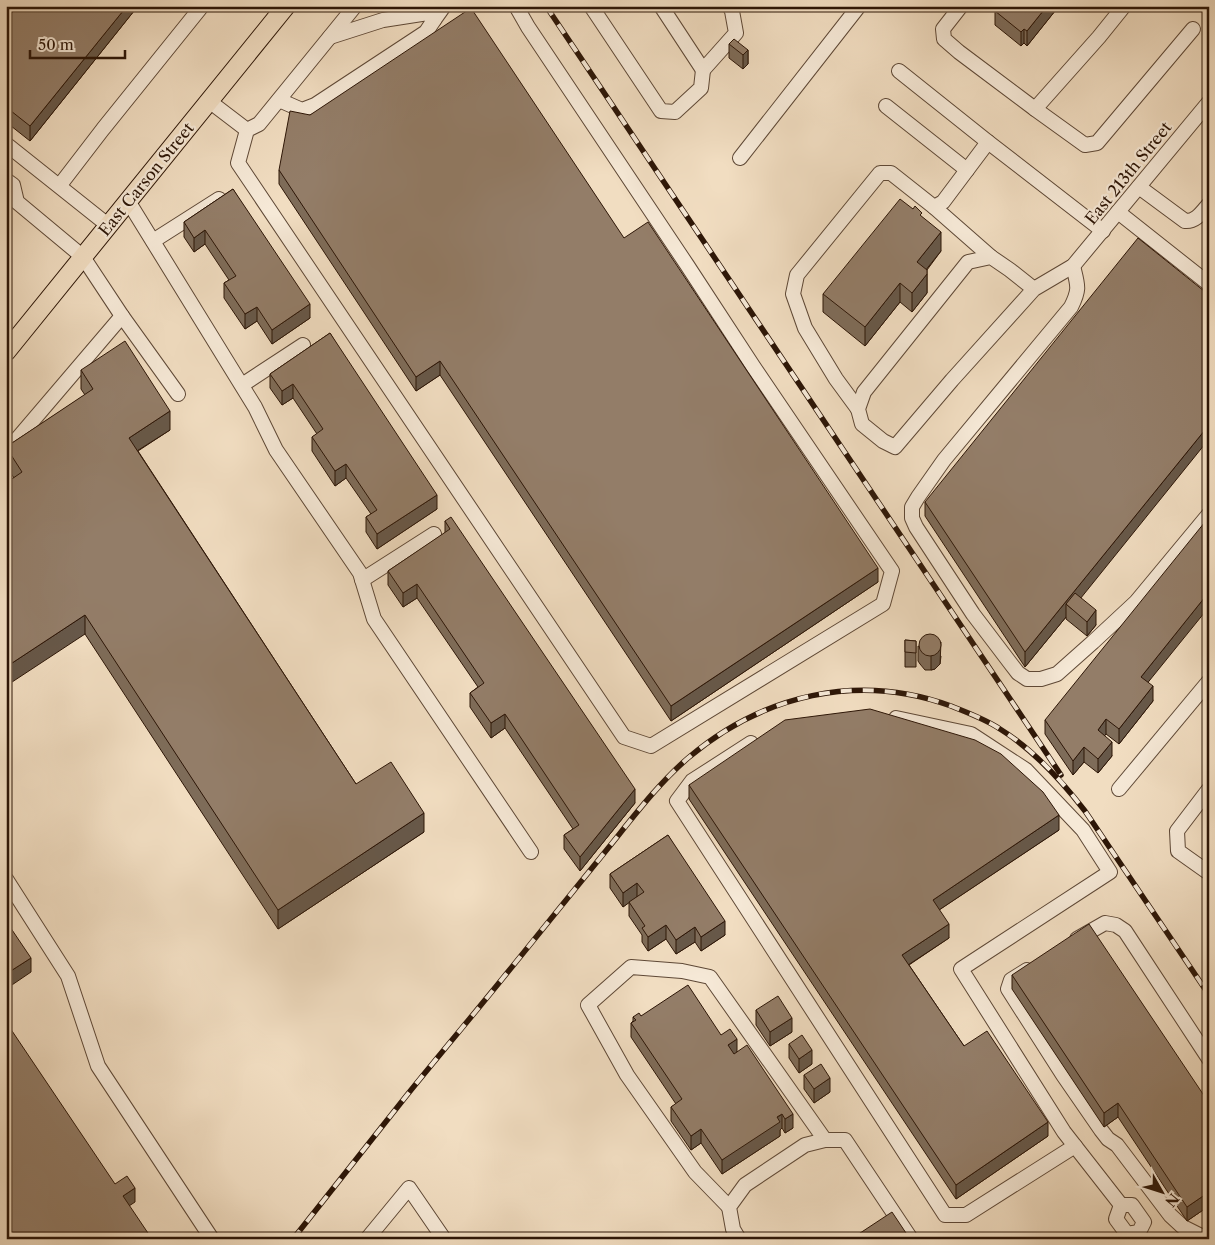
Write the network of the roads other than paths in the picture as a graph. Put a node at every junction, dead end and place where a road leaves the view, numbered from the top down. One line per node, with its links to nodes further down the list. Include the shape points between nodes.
1 (202, 6): 28 (street)
2 (286, 6): 18 (main road, East Carson Street)
3 (355, 6): 14 (street)
4 (444, 6): 12 (street)
5 (516, 6): 22 (street, via 892,571 884,604 651,746 624,737 238,163)
6 (592, 6): 15 (street, via 662,111 675,112 701,88)
7 (661, 6): 15 (street)
8 (729, 6): 15 (street, via 736,33)
9 (859, 6): 25 (street)
10 (961, 6): 21 (street, via 943,29 944,38)
11 (1124, 6): 21 (street)
12 (434, 20): 14 (street, via 428,13 383,20); 17 (street, via 426,32 315,105 302,110)
13 (1193, 28): 21 (street, via 1097,143 1085,145)
14 (330, 37): 17 (street)
15 (703, 70)
16 (899, 71): 23 (street)
17 (279, 100): 22 (street, via 259,124)
18 (209, 101): 22 (street); 31 (main road, East Carson Street)
19 (1209, 102): 29 (street, East 213th Street)
20 (886, 106): 26 (street)
21 (1035, 109)
22 (247, 130)
23 (988, 142): 26 (street); 36 (street)
24 (6, 144): 28 (street)
25 (740, 158)
26 (968, 170): 33 (street, via 943,202)
27 (6, 180): 39 (street, via 13,185 17,202)
28 (60, 185): 35 (street)
29 (1139, 187): 32 (street, via 1184,222 1196,219); 34 (street, East 213th Street)
30 (219, 199): 37 (street)
31 (128, 201): 35 (main road, East Carson Street); 37 (street)
32 (1209, 204)
33 (934, 207): 38 (street); 48 (street, via 891,173 880,174 797,275 793,294 804,328)
34 (1118, 212): 36 (street, East 213th Street); 41 (street)
35 (108, 226): 39 (main road, East Carson Street)
36 (1103, 231): 40 (street, East 213th Street)
37 (153, 241): 46 (street)
38 (991, 256): 42 (street); 48 (street, via 968,262 864,392)
39 (83, 257): 43 (street); 45 (main road, East Carson Street)
40 (1073, 266): 42 (street, East 213th Street); 50 (street, via 1078,294 1071,307 944,460 912,507 916,527 973,614 1018,673 1027,679 1041,680 1057,674 1136,602)
41 (1209, 284)
42 (1034, 289): 48 (street, East 213th Street, via 895,447 862,424)
43 (122, 316): 47 (street); 49 (street)
44 (303, 345): 46 (street)
45 (6, 352)
46 (242, 385): 52 (street, via 276,450)
47 (178, 394)
48 (858, 409)
49 (6, 452)
50 (1209, 514)
51 (434, 534): 52 (street)
52 (362, 580): 58 (street, via 374,619)
53 (1209, 681): 56 (street)
54 (886, 716): 65 (street, via 971,734 1026,770 1083,830 1110,872 961,969)
55 (761, 737): 65 (street, via 692,781 677,801 945,1215 966,1215)
56 (1119, 789)
57 (1209, 789): 59 (street, via 1177,831 1178,851)
58 (531, 852)
59 (1209, 873)
60 (6, 879): 68 (street, via 68,976 98,1066)
61 (1069, 944): 63 (street, via 1105,923 1126,931)
62 (1036, 965): 73 (street, via 1011,980 1008,989 1108,1139 1117,1145 1170,1215 1183,1227)
63 (1209, 1059)
64 (825, 1140): 66 (street, via 804,1146 745,1185); 66 (street, via 710,977 682,971 631,968 588,1005 627,1075 689,1164); 72 (street, via 845,1140)
65 (1075, 1146): 67 (street, via 1121,1205 1116,1219 1127,1234)
66 (729, 1207): 71 (street, via 733,1229)
67 (1141, 1235)
68 (212, 1239)
69 (367, 1239): 70 (street, via 409,1188)
70 (444, 1239)
71 (739, 1239)
72 (910, 1239)
73 (1207, 1239)

